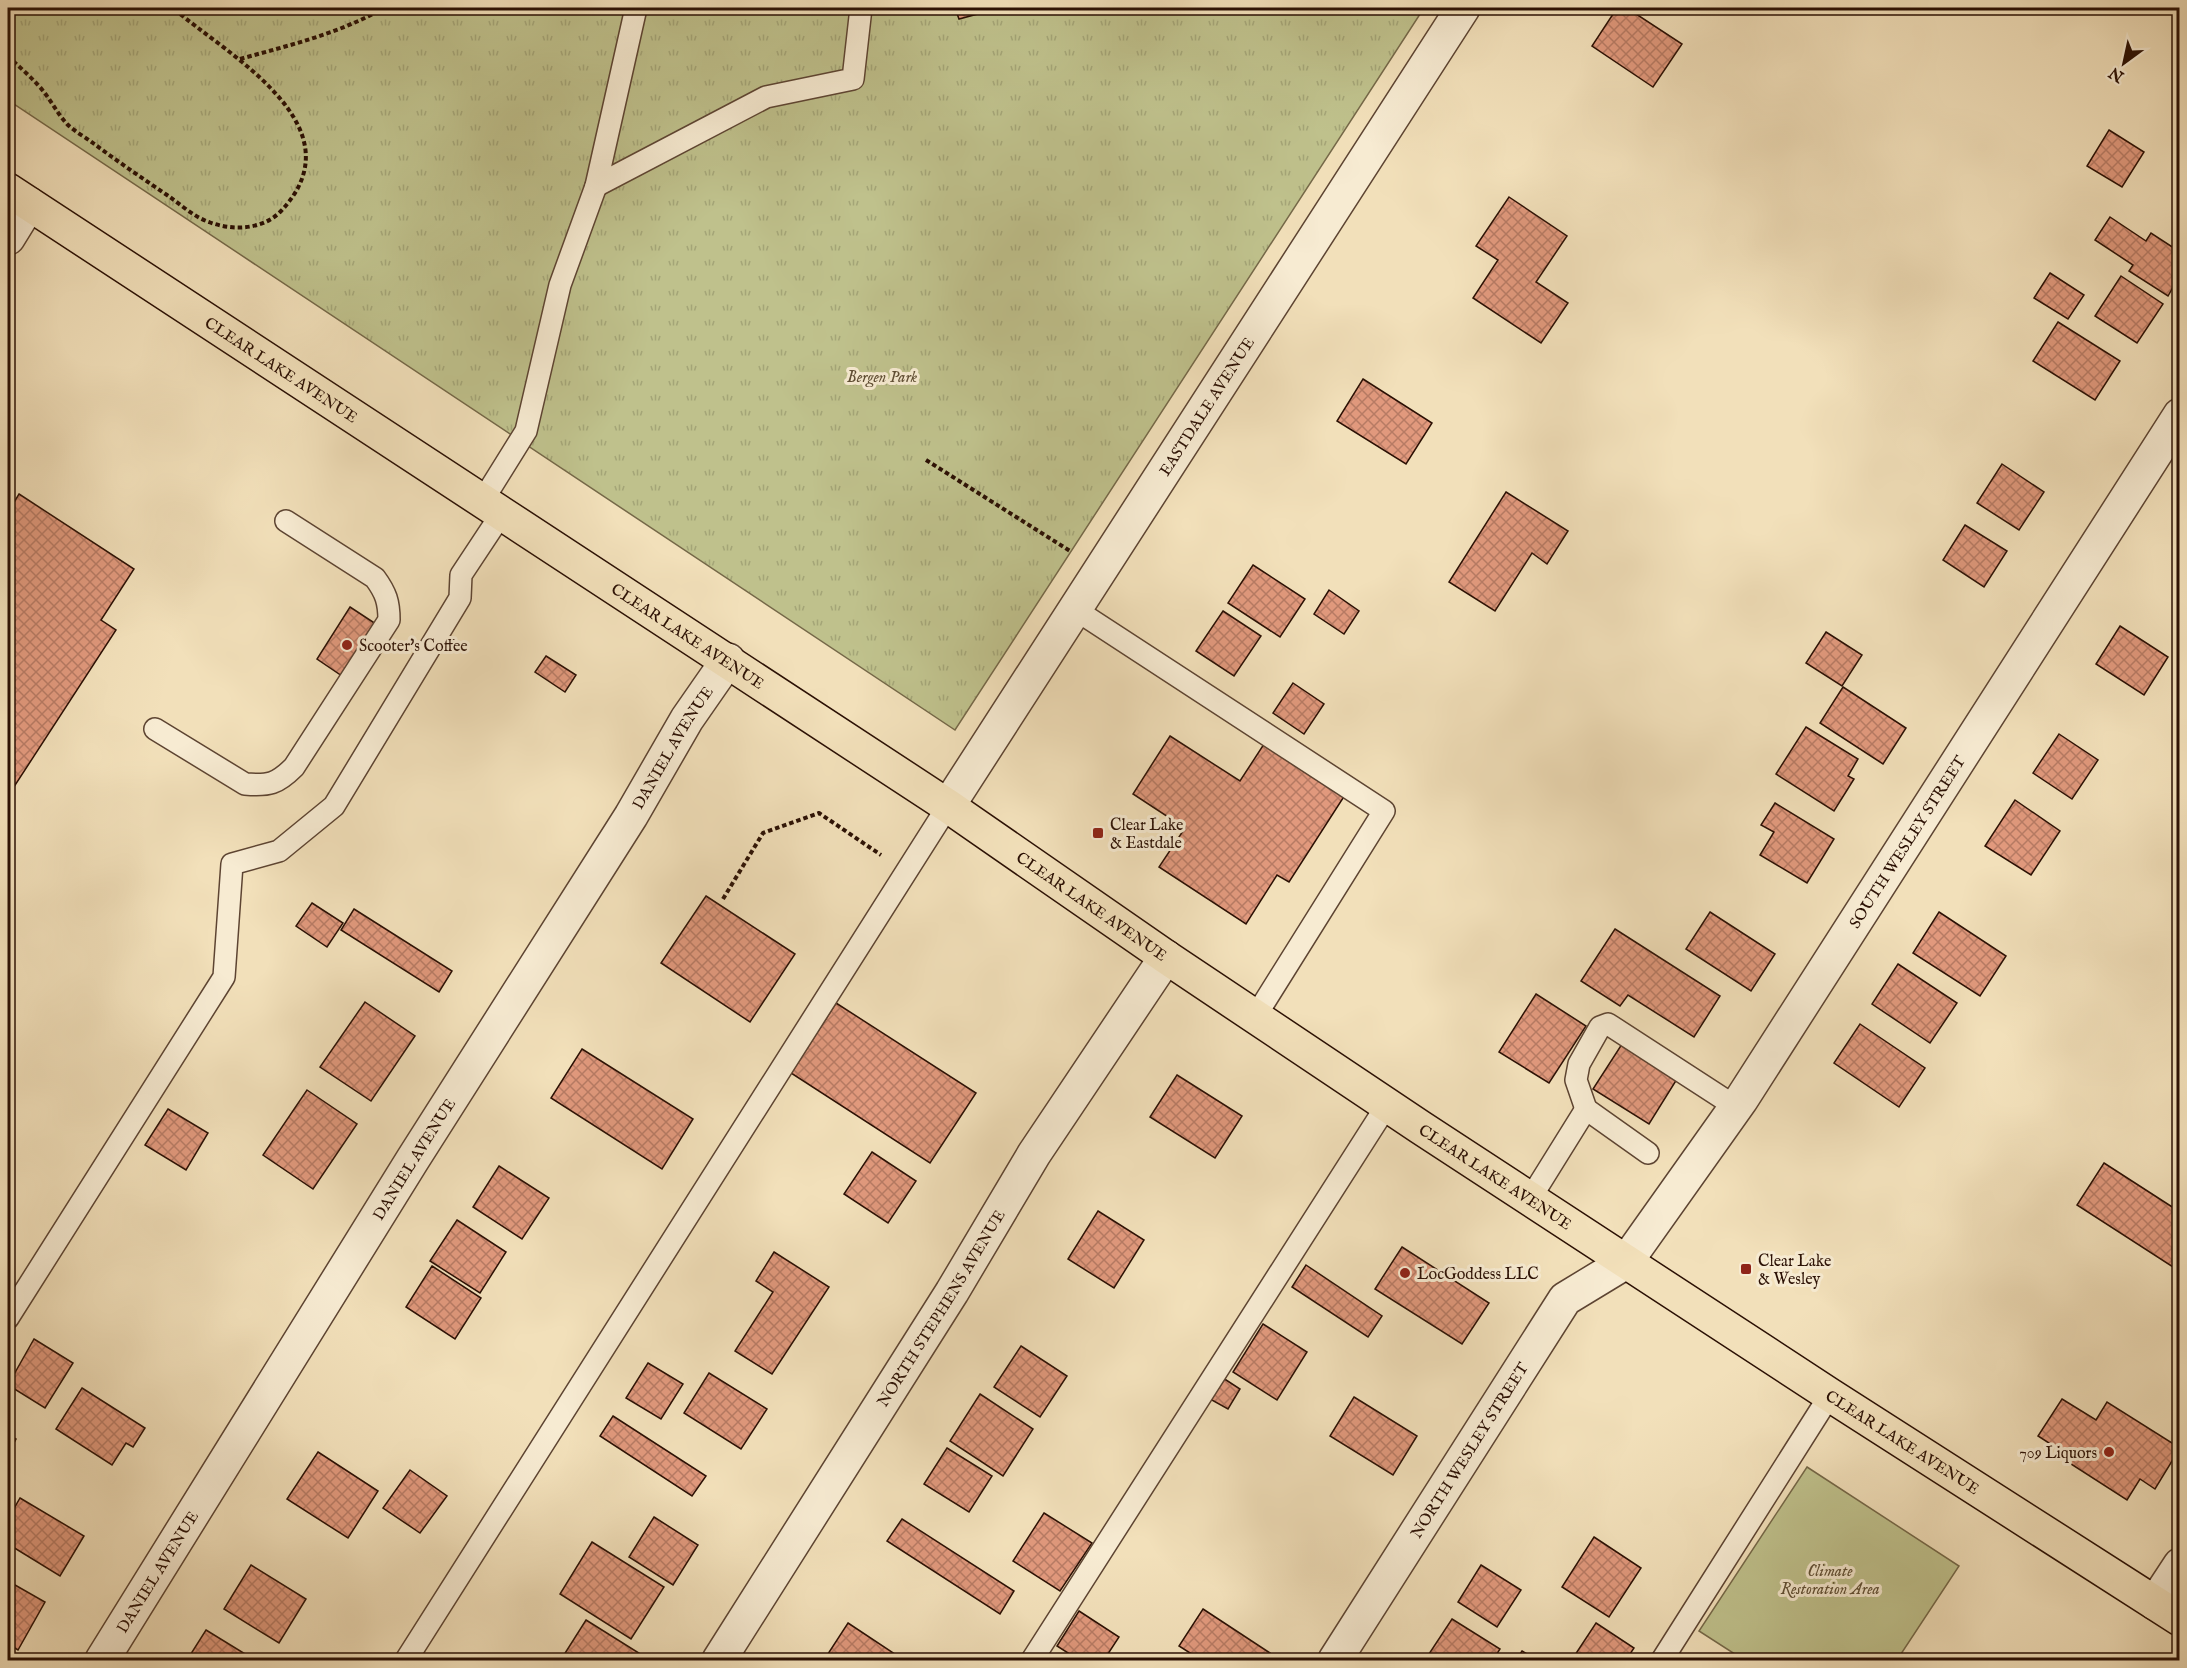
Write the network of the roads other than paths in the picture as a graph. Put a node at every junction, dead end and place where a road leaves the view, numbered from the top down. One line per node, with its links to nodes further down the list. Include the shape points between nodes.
1 (636, 8): 4 (lane)
2 (861, 8): 4 (lane, via 853,79 766,97)
3 (1463, 8): 10 (street, EASTDALE AVENUE)
4 (596, 186): 8 (lane, via 560,285 526,431)
5 (18, 197): 6 (street); 8 (main road, CLEAR LAKE AVENUE)
6 (8, 238)
7 (2180, 415): 17 (street, SOUTH WESLEY STREET)
8 (492, 506): 11 (main road, CLEAR LAKE AVENUE); 22 (lane, via 461,574 460,598 334,806 279,851 232,864 224,977)
9 (286, 521): 12 (lane, via 375,578 385,591 389,620 281,781 245,784)
10 (1076, 610): 13 (street, EASTDALE AVENUE); 15 (lane, via 1384,812)
11 (728, 660): 13 (main road, CLEAR LAKE AVENUE); 26 (street, DANIEL AVENUE, via 687,719 631,816)
12 (155, 729)
13 (948, 806): 14 (main road, CLEAR LAKE AVENUE); 27 (lane)
14 (1166, 957): 15 (main road, CLEAR LAKE AVENUE); 28 (street, NORTH STEPHENS AVENUE, via 1034,1154 952,1292)
15 (1255, 1017): 16 (main road, CLEAR LAKE AVENUE)
16 (1387, 1105): 20 (main road, CLEAR LAKE AVENUE); 29 (lane)
17 (1736, 1107): 18 (lane, via 1608,1024 1600,1027 1579,1064 1576,1080); 21 (street, SOUTH WESLEY STREET)
18 (1586, 1109): 19 (lane); 20 (lane)
19 (1648, 1153)
20 (1530, 1199): 21 (main road, CLEAR LAKE AVENUE)
21 (1626, 1262): 23 (main road, CLEAR LAKE AVENUE); 30 (street, NORTH WESLEY STREET, via 1565,1299)
22 (8, 1318)
23 (1830, 1395): 25 (main road, CLEAR LAKE AVENUE); 31 (lane)
24 (2180, 1565): 25 (street)
25 (2167, 1611)
26 (102, 1660)
27 (406, 1660)
28 (719, 1660)
29 (1032, 1660)
30 (1335, 1660)
31 (1662, 1660)

